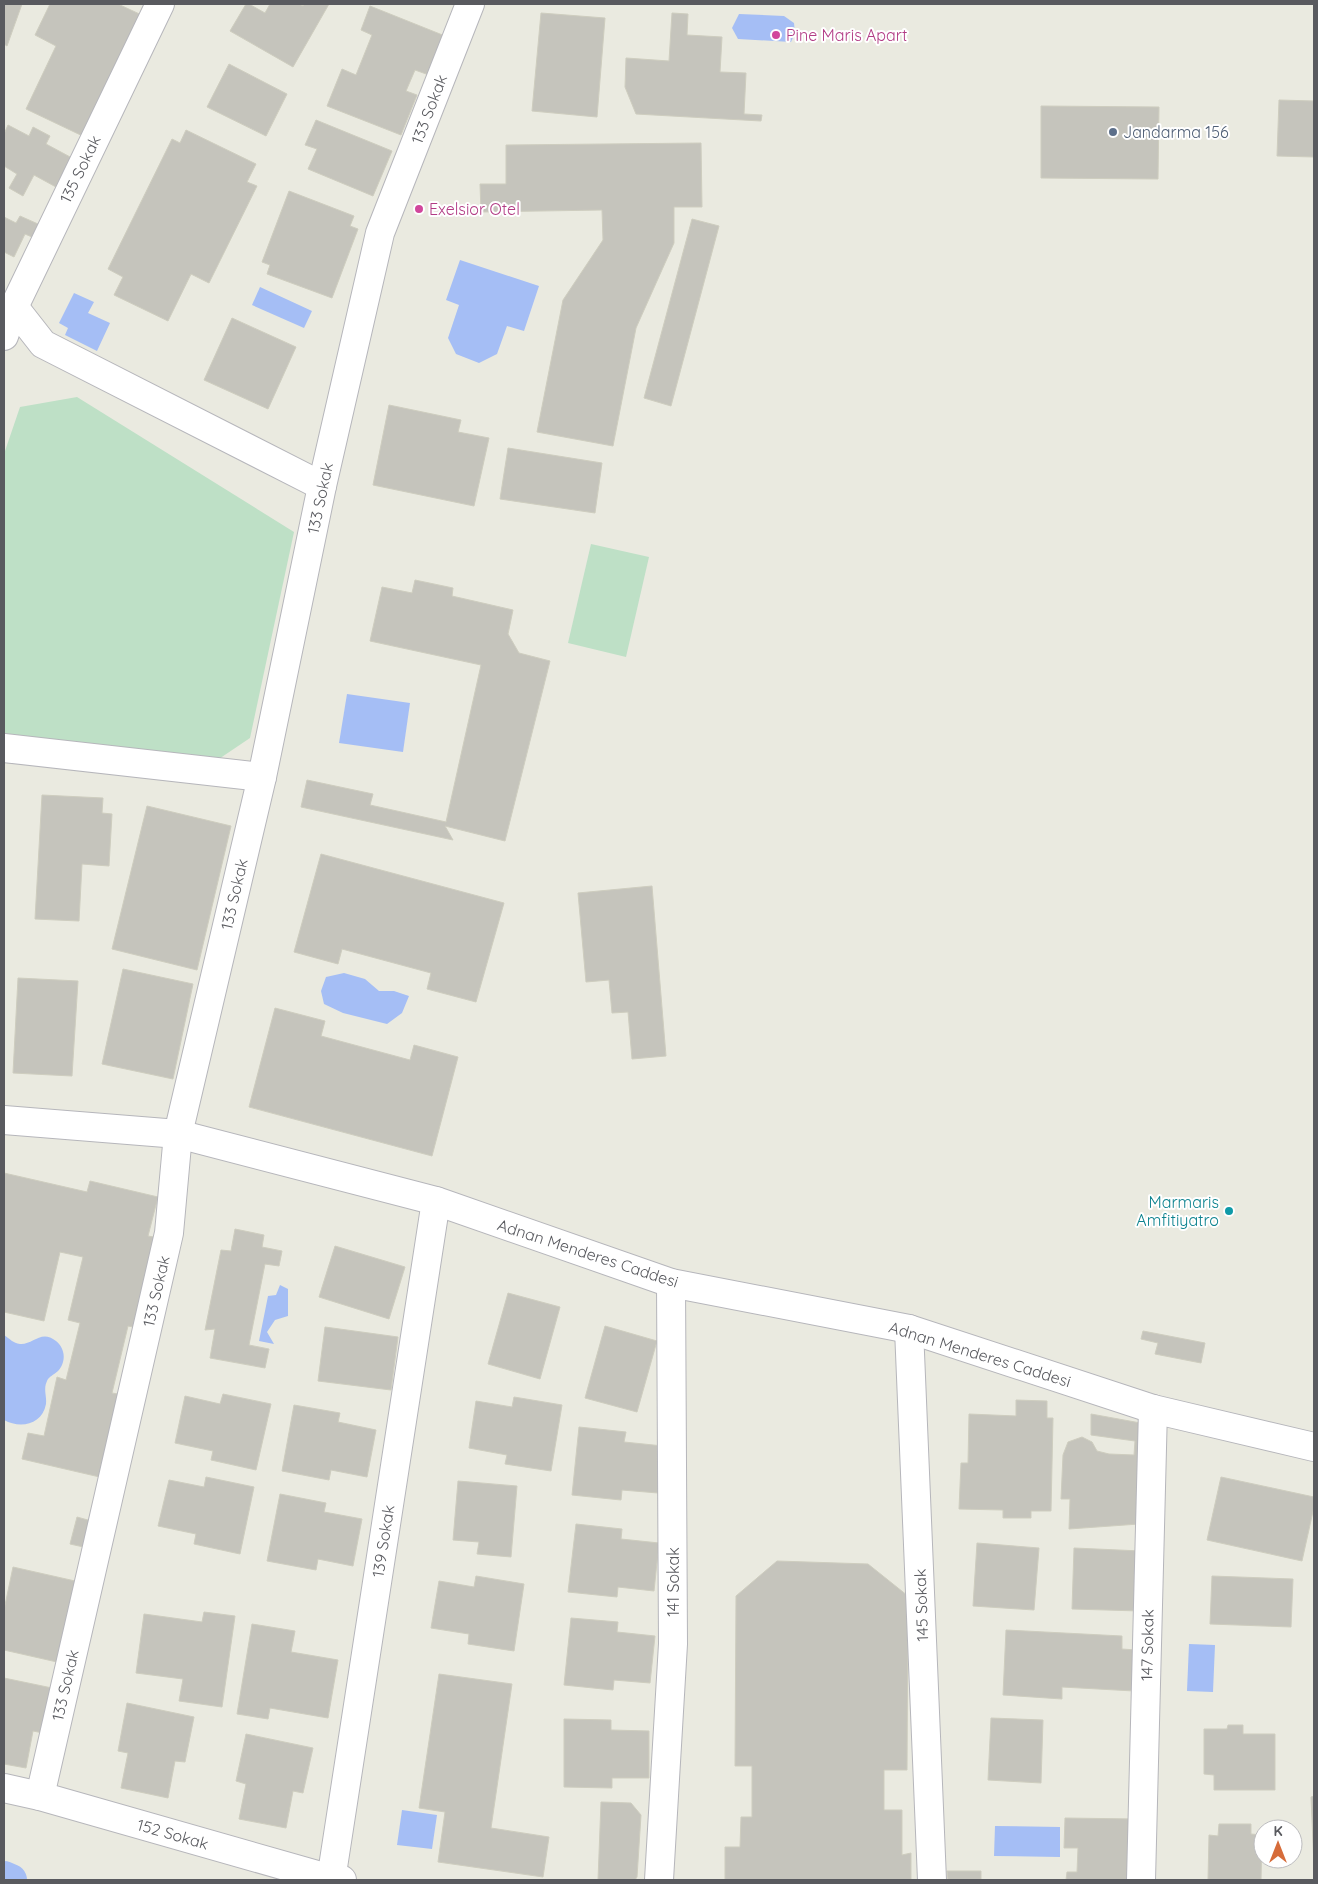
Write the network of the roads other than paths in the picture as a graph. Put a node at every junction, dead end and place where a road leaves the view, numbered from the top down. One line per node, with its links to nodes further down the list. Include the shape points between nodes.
1 (160, 4): 3 (street, 135 Sokak)
2 (470, 4): 5 (street, 133 Sokak, via 380,233)
3 (14, 307): 4 (street, 135 Sokak); 5 (street, via 43,344)
4 (4, 336)
5 (322, 486): 7 (street, 133 Sokak)
6 (4, 748): 7 (street)
7 (262, 777): 9 (street, 133 Sokak)
8 (4, 1120): 9 (street, Adnan Menderes Caddesi)
9 (178, 1134): 10 (street, Adnan Menderes Caddesi); 16 (street, 133 Sokak, via 169,1233)
10 (436, 1201): 11 (street, Adnan Menderes Caddesi); 17 (street, 139 Sokak)
11 (671, 1283): 12 (street, Adnan Menderes Caddesi); 18 (street, 141 Sokak, via 673,1644)
12 (909, 1329): 13 (street, Adnan Menderes Caddesi); 19 (street, 145 Sokak)
13 (1152, 1409): 14 (street, Adnan Menderes Caddesi); 20 (street, 147 Sokak)
14 (1314, 1447)
15 (4, 1788): 16 (street, 152 Sokak)
16 (40, 1796): 17 (street, 152 Sokak)
17 (334, 1880)
18 (659, 1880)
19 (932, 1880)
20 (1141, 1880)

